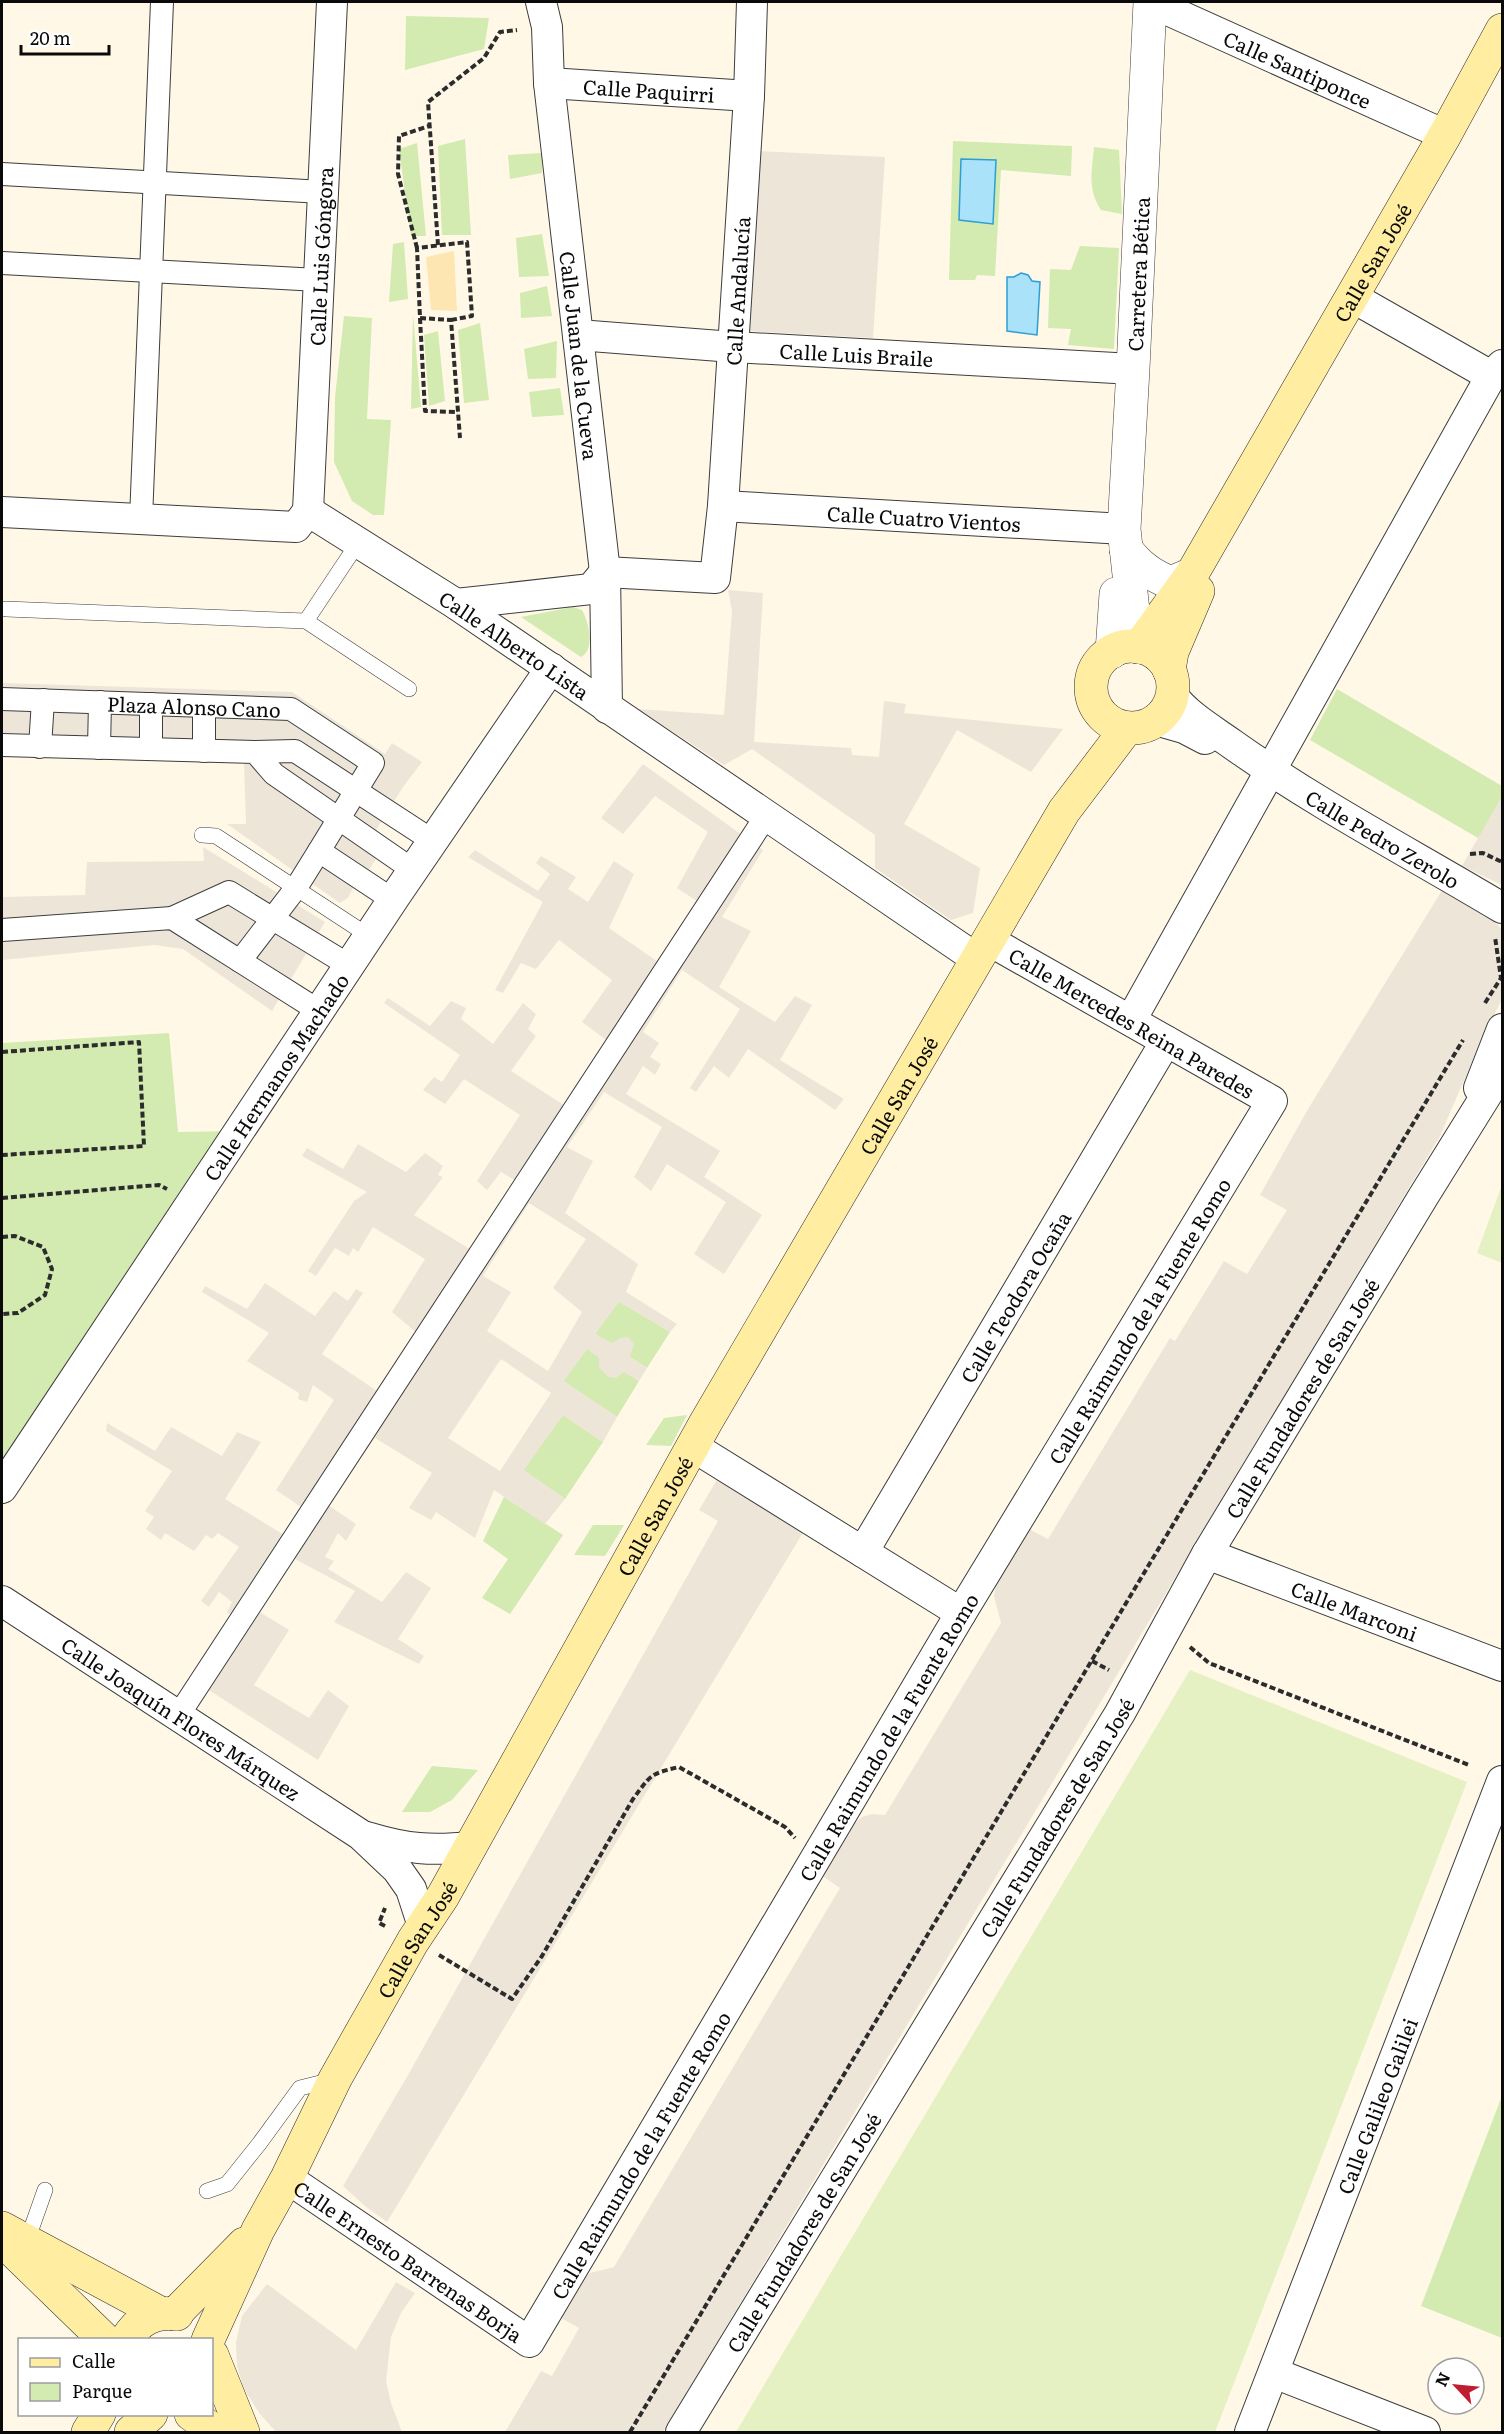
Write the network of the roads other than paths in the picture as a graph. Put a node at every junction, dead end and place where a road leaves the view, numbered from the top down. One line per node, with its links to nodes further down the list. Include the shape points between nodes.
1 (162, 2): 11 (street)
2 (332, 2): 12 (street, Calle Luis Góngora)
3 (752, 2): 8 (street, Calle Andalucía)
4 (1150, 2): 9 (street, Calle Santiponce); 19 (street, Carretera Bética)
5 (544, 14): 7 (street, Calle Juan de la Cueva)
6 (1503, 30): 9 (main road, Calle San José)
7 (549, 83): 8 (street, Calle Paquirri); 17 (street, Calle Juan de la Cueva)
8 (749, 96): 18 (street, Calle Andalucía)
9 (1445, 135): 16 (main road, Calle San José)
10 (2, 174): 11 (street)
11 (154, 183): 12 (street); 14 (street)
12 (323, 192): 15 (street, Calle Luis Góngora)
13 (2, 263): 14 (street)
14 (151, 271): 15 (street); 25 (street)
15 (318, 280): 23 (street, Calle Luis Góngora)
16 (1352, 297): 20 (street); 21 (main road, Calle San José)
17 (578, 335): 18 (street, Calle Luis Braile); 28 (street, Calle Juan de la Cueva)
18 (733, 347): 19 (street, Calle Luis Braile); 22 (street, Calle Andalucía)
19 (1134, 369): 26 (street, Carretera Bética)
20 (1497, 371): 49 (street)
21 (1239, 492): 29 (main road, Calle San José); 40 (main road, Calle San José, via 1172,652)
22 (723, 506): 26 (street, Calle Cuatro Vientos); 28 (street, Calle Andalucía, via 715,578)
23 (308, 511): 25 (street, via 296,527); 27 (street, Calle Alberto Lista)
24 (2, 512): 25 (street)
25 (141, 519)
26 (1125, 539): 29 (street, via 1137,563 1150,574 1171,583); 33 (street, Carretera Bética)
27 (358, 543): 30 (street, Calle Alberto Lista); 32 (lane)
28 (605, 572): 30 (street, via 591,589); 42 (street, Calle Juan de la Cueva)
29 (1192, 574): 33 (main road, Calle San José)
30 (456, 604): 34 (street, Calle Alberto Lista)
31 (6, 609): 32 (lane)
32 (306, 621): 35 (lane)
33 (1129, 648): 40 (main road, via 1162,660); 40 (main road, Calle San José, via 1101,660 1094,671 1092,697)
34 (551, 668): 42 (street, Calle Alberto Lista); 54 (street, Calle Hermanos Machado)
35 (409, 689)
36 (2, 699): 37 (street, Plaza Alonso Cano)
37 (43, 700): 38 (street, Plaza Alonso Cano); 44 (street)
38 (100, 702): 39 (street, Plaza Alonso Cano); 45 (street)
39 (151, 704): 41 (street, Plaza Alonso Cano); 46 (street)
40 (1145, 705): 49 (street, Calle Pedro Zerolo); 64 (main road, Calle San José, via 1092,742 1064,811)
41 (204, 706): 47 (street); 50 (street, Plaza Alonso Cano, via 291,709 373,763)
42 (607, 708): 51 (street, Calle Alberto Lista)
43 (2, 745): 44 (street)
44 (40, 747): 45 (street)
45 (99, 748): 46 (street)
46 (151, 749): 47 (street)
47 (204, 751): 48 (street)
48 (255, 752): 50 (street, via 295,752); 52 (street, via 274,774)
49 (1267, 769): 61 (street, Calle Pedro Zerolo); 69 (street)
50 (356, 791): 52 (street, Plaza Alonso Cano); 54 (street)
51 (766, 816): 64 (street, Calle Alberto Lista); 81 (street)
52 (339, 819): 55 (street, Plaza Alonso Cano); 56 (street)
53 (202, 835): 57 (lane, via 216,836)
54 (433, 840): 56 (street, Calle Hermanos Machado)
55 (319, 851): 57 (street, Plaza Alonso Cano); 58 (street)
56 (413, 870): 58 (street, Calle Hermanos Machado)
57 (296, 888): 60 (street, Plaza Alonso Cano); 63 (lane)
58 (393, 900): 63 (street, Calle Hermanos Machado)
59 (172, 918): 60 (street, via 229,892); 62 (street); 65 (street)
60 (272, 918): 65 (street, Plaza Alonso Cano); 66 (street)
61 (1499, 919)
62 (2, 930)
63 (369, 936): 66 (street, Calle Hermanos Machado)
64 (983, 950): 69 (street, Calle Mercedes Reina Paredes); 74 (main road, Calle San José)
65 (240, 961): 67 (street)
66 (350, 966): 67 (street, Calle Hermanos Machado)
67 (319, 1011): 75 (street, Calle Hermanos Machado)
68 (1492, 1019): 73 (street, Calle Fundadores de San José, via 1481,1083)
69 (1131, 1020): 70 (street, Calle Mercedes Reina Paredes)
70 (1166, 1041): 72 (street, Calle Mercedes Reina Paredes, via 1272,1101); 76 (street, Calle Teodora Ocaña)
71 (1503, 1070): 73 (street, Calle Fundadores de San José)
72 (1252, 1136): 79 (street, Calle Raimundo de la Fuente Romo)
73 (1423, 1197): 77 (street, Calle Fundadores de San José)
74 (692, 1446): 76 (street); 84 (main road, Calle San José)
75 (2, 1488)
76 (863, 1552): 79 (street)
77 (1207, 1554): 80 (street, Calle Marconi); 107 (street, Calle Fundadores de San José, via 1135,1685)
78 (2, 1601): 81 (street, Calle Joaquín Flores Márquez)
79 (961, 1613): 97 (street, Calle Raimundo de la Fuente Romo)
80 (1503, 1666)
81 (178, 1716): 83 (street, Calle Joaquín Flores Márquez)
82 (1503, 1781): 99 (street, Calle Galileo Galilei)
83 (361, 1835): 84 (street, Calle Joaquín Flores Márquez, via 417,1849); 85 (street, Calle Joaquín Flores Márquez, via 397,1869 411,1889)
84 (471, 1846): 85 (main road, Calle San José)
85 (423, 1926): 86 (main road, Calle San José)
86 (335, 2079): 87 (main road, Calle San José); 89 (lane, via 300,2088 227,2184)
87 (287, 2178): 90 (main road, Calle San José); 97 (street, Calle Ernesto Barrenas Borja)
88 (45, 2190): 91 (lane)
89 (207, 2191)
90 (258, 2230): 92 (main road); 96 (main road)
91 (10, 2236): 92 (main road); 93 (main road)
92 (168, 2314): 94 (main road, via 140,2323); 95 (main road, via 189,2319)
93 (103, 2338)
94 (127, 2338)
95 (207, 2338)
96 (209, 2338)
97 (529, 2342)
98 (213, 2358): 106 (main road)
99 (1274, 2373): 108 (street, Calle Galileo Galilei); 109 (street)
100 (98, 2416): 103 (main road)
101 (150, 2416): 104 (main road)
102 (192, 2416): 105 (main road)
103 (88, 2433)
104 (131, 2433)
105 (216, 2433)
106 (243, 2433)
107 (681, 2433)
108 (1251, 2433)
109 (1425, 2433)

